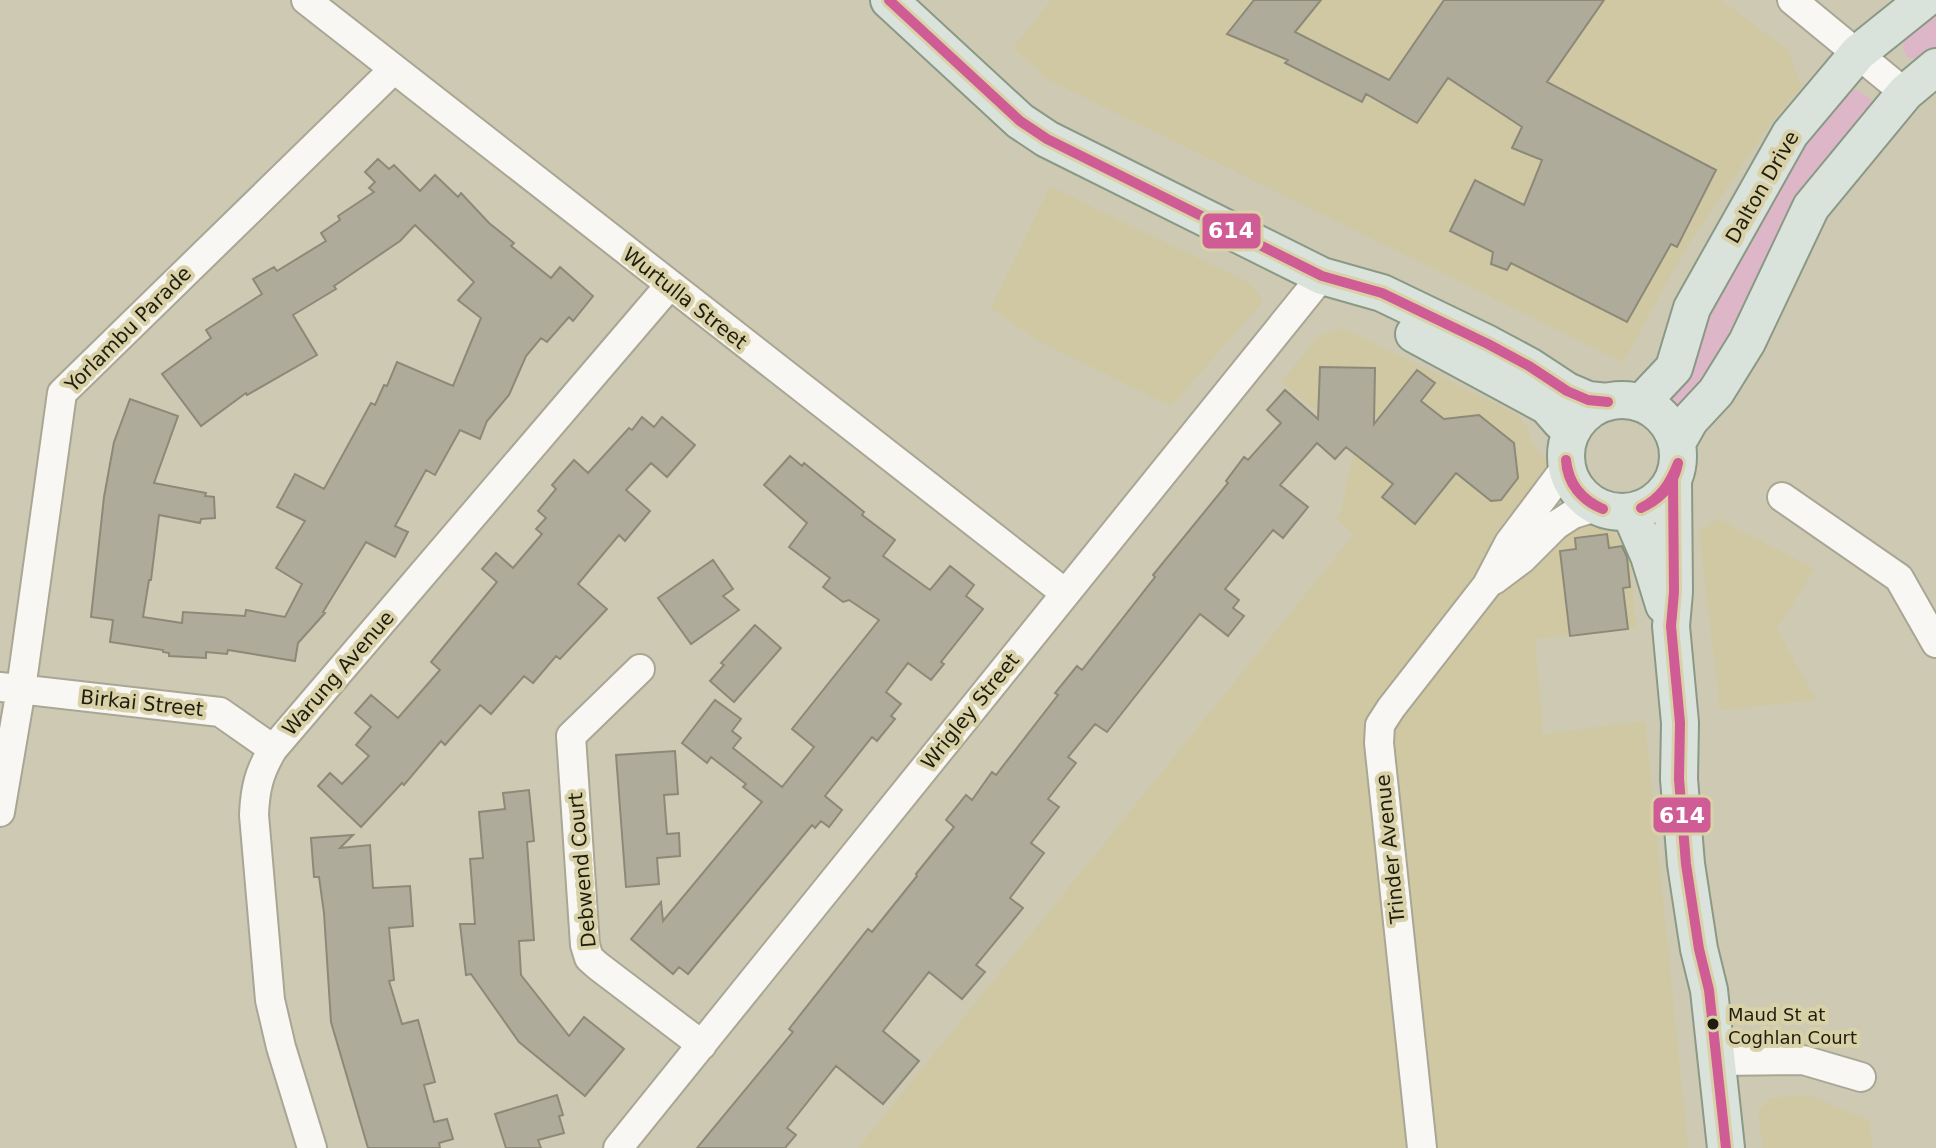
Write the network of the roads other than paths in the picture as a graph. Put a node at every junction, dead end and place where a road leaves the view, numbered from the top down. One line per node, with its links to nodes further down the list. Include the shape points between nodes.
1 (306, 0): 7 (street, Wurtulla Street)
2 (889, 0): 9 (main road, via 1020,121 1047,139)
3 (1792, 0): 5 (street)
4 (1924, 0): 5 (main road, Dalton Drive)
5 (1858, 53): 8 (street); 11 (main road, Dalton Drive, via 1790,134 1692,308 1674,368)
6 (1936, 67): 8 (main road)
7 (393, 70): 10 (street, Wurtulla Street); 22 (street, Yorlambu Parade, via 62,393)
8 (1905, 93): 12 (main road, via 1811,207 1747,342)
9 (1322, 276): 11 (main road, via 1382,293 1588,400); 13 (main road, via 1349,301 1547,406 1559,418); 18 (street, Wrigley Street)
10 (669, 286): 18 (street, Wurtulla Street); 23 (street, Warung Avenue)
11 (1625, 402): 12 (main road, via 1656,411); 13 (main road, via 1592,408 1579,419)
12 (1677, 443): 14 (main road)
13 (1566, 455): 16 (main road, via 1571,483 1582,497); 17 (street, Trinder Avenue)
14 (1673, 480): 16 (main road, via 1646,508); 19 (main road)
15 (1782, 497): 20 (street, via 1899,578)
16 (1613, 510): 17 (street, Trinder Avenue, via 1573,514); 19 (main road, via 1649,556)
17 (1487, 585): 30 (street, Trinder Avenue, via 1380,725)
18 (1065, 593): 25 (street, Wrigley Street)
19 (1671, 626): 26 (main road, via 1680,723 1696,776 1707,857 1709,990)
20 (1936, 643)
21 (640, 669): 25 (street, Debwend Court, via 571,736 585,945 598,966)
22 (10, 688): 23 (street, Birkai Street, via 220,712); 24 (street, Yorlambu Parade)
23 (273, 749): 28 (street, Warung Avenue, via 260,770 254,815 265,963 281,1047)
24 (0, 812)
25 (702, 1045): 29 (street, Wrigley Street)
26 (1717, 1061): 27 (street, via 1803,1060); 31 (main road)
27 (1861, 1077)
28 (312, 1148)
29 (618, 1148)
30 (1422, 1148)
31 (1726, 1148)

